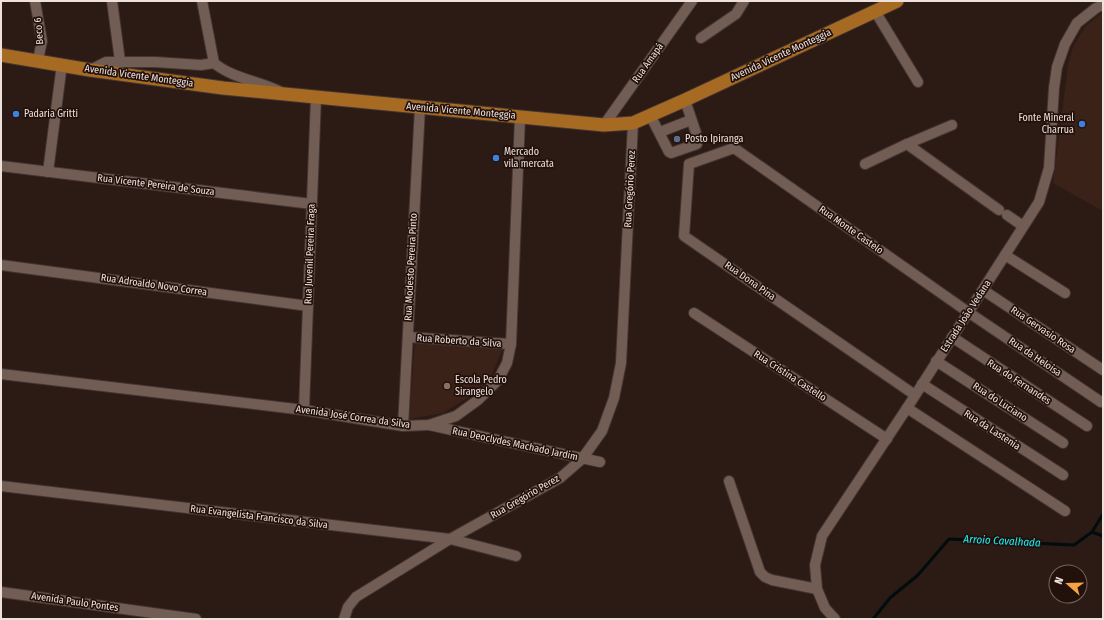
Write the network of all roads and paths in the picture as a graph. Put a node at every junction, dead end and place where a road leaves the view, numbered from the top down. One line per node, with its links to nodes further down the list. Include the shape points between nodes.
1 (35, 1): 11 (street, Beco 6, via 42,41)
2 (112, 1): 12 (street)
3 (202, 1): 13 (street)
4 (692, 1): 25 (street, Rua Amapá)
5 (744, 1): 9 (street, via 736,14)
6 (897, 1): 8 (main road, Avenida Vicente Monteggia)
7 (1103, 5): 34 (street, Estrada João Vedana, via 1077,23 1063,50 1054,88 1049,168 1038,202)
8 (875, 11): 16 (street); 19 (main road, Avenida Vicente Monteggia)
9 (701, 38)
10 (1, 55): 11 (main road, Avenida Vicente Monteggia)
11 (38, 60): 14 (main road, Avenida Vicente Monteggia)
12 (120, 61): 13 (street, via 201,65); 15 (street, via 106,62)
13 (214, 63): 17 (street, via 223,70 267,85)
14 (62, 64): 15 (main road, Avenida Vicente Monteggia); 32 (street)
15 (90, 70): 17 (main road, Avenida Vicente Monteggia)
16 (918, 82)
17 (284, 94): 18 (main road, Avenida Vicente Monteggia)
18 (316, 97): 20 (main road, Avenida Vicente Monteggia); 33 (street, Rua Juvenil Pereira Fraga)
19 (685, 100): 21 (main road, Avenida Vicente Monteggia); 23 (street)
20 (420, 107): 22 (main road, Avenida Vicente Monteggia); 42 (street, Rua Modesto Pereira Pinto)
21 (650, 115): 24 (main road, Avenida Vicente Monteggia); 27 (street)
22 (520, 117): 25 (main road, Avenida Vicente Monteggia); 44 (street, Avenida José Correa da Silva)
23 (691, 120): 27 (street); 27 (street, via 698,139 697,144 671,153)
24 (633, 123): 25 (main road, Avenida Vicente Monteggia); 58 (street, Rua Gregório Perez, via 621,363 614,398 602,431)
25 (604, 125)
26 (952, 125): 28 (street)
27 (660, 132)
28 (907, 144): 30 (street); 34 (street)
29 (734, 148): 40 (street, Rua Monte Castelo); 49 (street, Rua Dona Pina, via 689,164 684,236)
30 (865, 164)
31 (1, 166): 32 (street, Rua Vicente Pereira de Souza)
32 (48, 172): 33 (street, Rua Vicente Pereira de Souza)
33 (312, 204): 39 (street, Rua Juvenil Pereira Fraga)
34 (1023, 226): 35 (street, Estrada João Vedana)
35 (1005, 255): 37 (street, Estrada João Vedana); 38 (street)
36 (1, 265): 39 (street, Rua Adroaldo Novo Correa)
37 (983, 290): 40 (street, Estrada João Vedana); 46 (street, Rua Gervasio Rosa)
38 (1065, 293)
39 (308, 306): 52 (street, Rua Juvenil Pereira Fraga)
40 (968, 312): 43 (street, Estrada João Vedana); 50 (street, Rua da Heloisa)
41 (694, 313): 56 (street, Rua Cristina Castello)
42 (408, 337): 44 (street, Rua Roberto da Silva); 54 (street, Rua Modesto Pereira Pinto)
43 (952, 337): 45 (street, Estrada João Vedana); 55 (street, Rua do Fernandes)
44 (511, 344): 53 (street, Avenida José Correa da Silva, via 508,363 498,380 478,400 456,416)
45 (936, 361): 48 (street, Estrada João Vedana); 57 (street, Rua do Luciano)
46 (1103, 370)
47 (1, 374): 52 (street, Avenida José Correa da Silva)
48 (922, 384): 49 (street, Estrada João Vedana); 60 (street, Rua da Lastenia)
49 (915, 395): 51 (street, Estrada João Vedana)
50 (1101, 402)
51 (907, 408): 56 (street, Estrada João Vedana); 63 (street)
52 (304, 410): 54 (street, Avenida José Correa da Silva)
53 (429, 425): 54 (street, Avenida José Correa da Silva); 58 (street, Rua Deoclydes Machado Jardim)
54 (403, 426)
55 (1087, 426)
56 (887, 439): 66 (street, Estrada João Vedana, via 822,536 815,565)
57 (1063, 443)
58 (582, 459): 59 (street, Rua Deoclydes Machado Jardim); 64 (street, Rua Gregório Perez, via 560,478)
59 (600, 462)
60 (1063, 475)
61 (729, 481): 66 (street, via 760,572 772,580)
62 (1, 486): 64 (street, Rua Evangelista Francisco da Silva)
63 (1065, 511)
64 (450, 539): 65 (street, Rua Evangelista Francisco da Silva); 70 (street, Rua Gregório Perez, via 356,597 348,607)
65 (516, 556)
66 (817, 589): 71 (street, Estrada João Vedana, via 825,608)
67 (1, 592): 68 (street, Avenida Paulo Pontes)
68 (171, 617): 69 (street, Avenida Paulo Pontes)
69 (196, 619)
70 (344, 619)
71 (835, 619)

